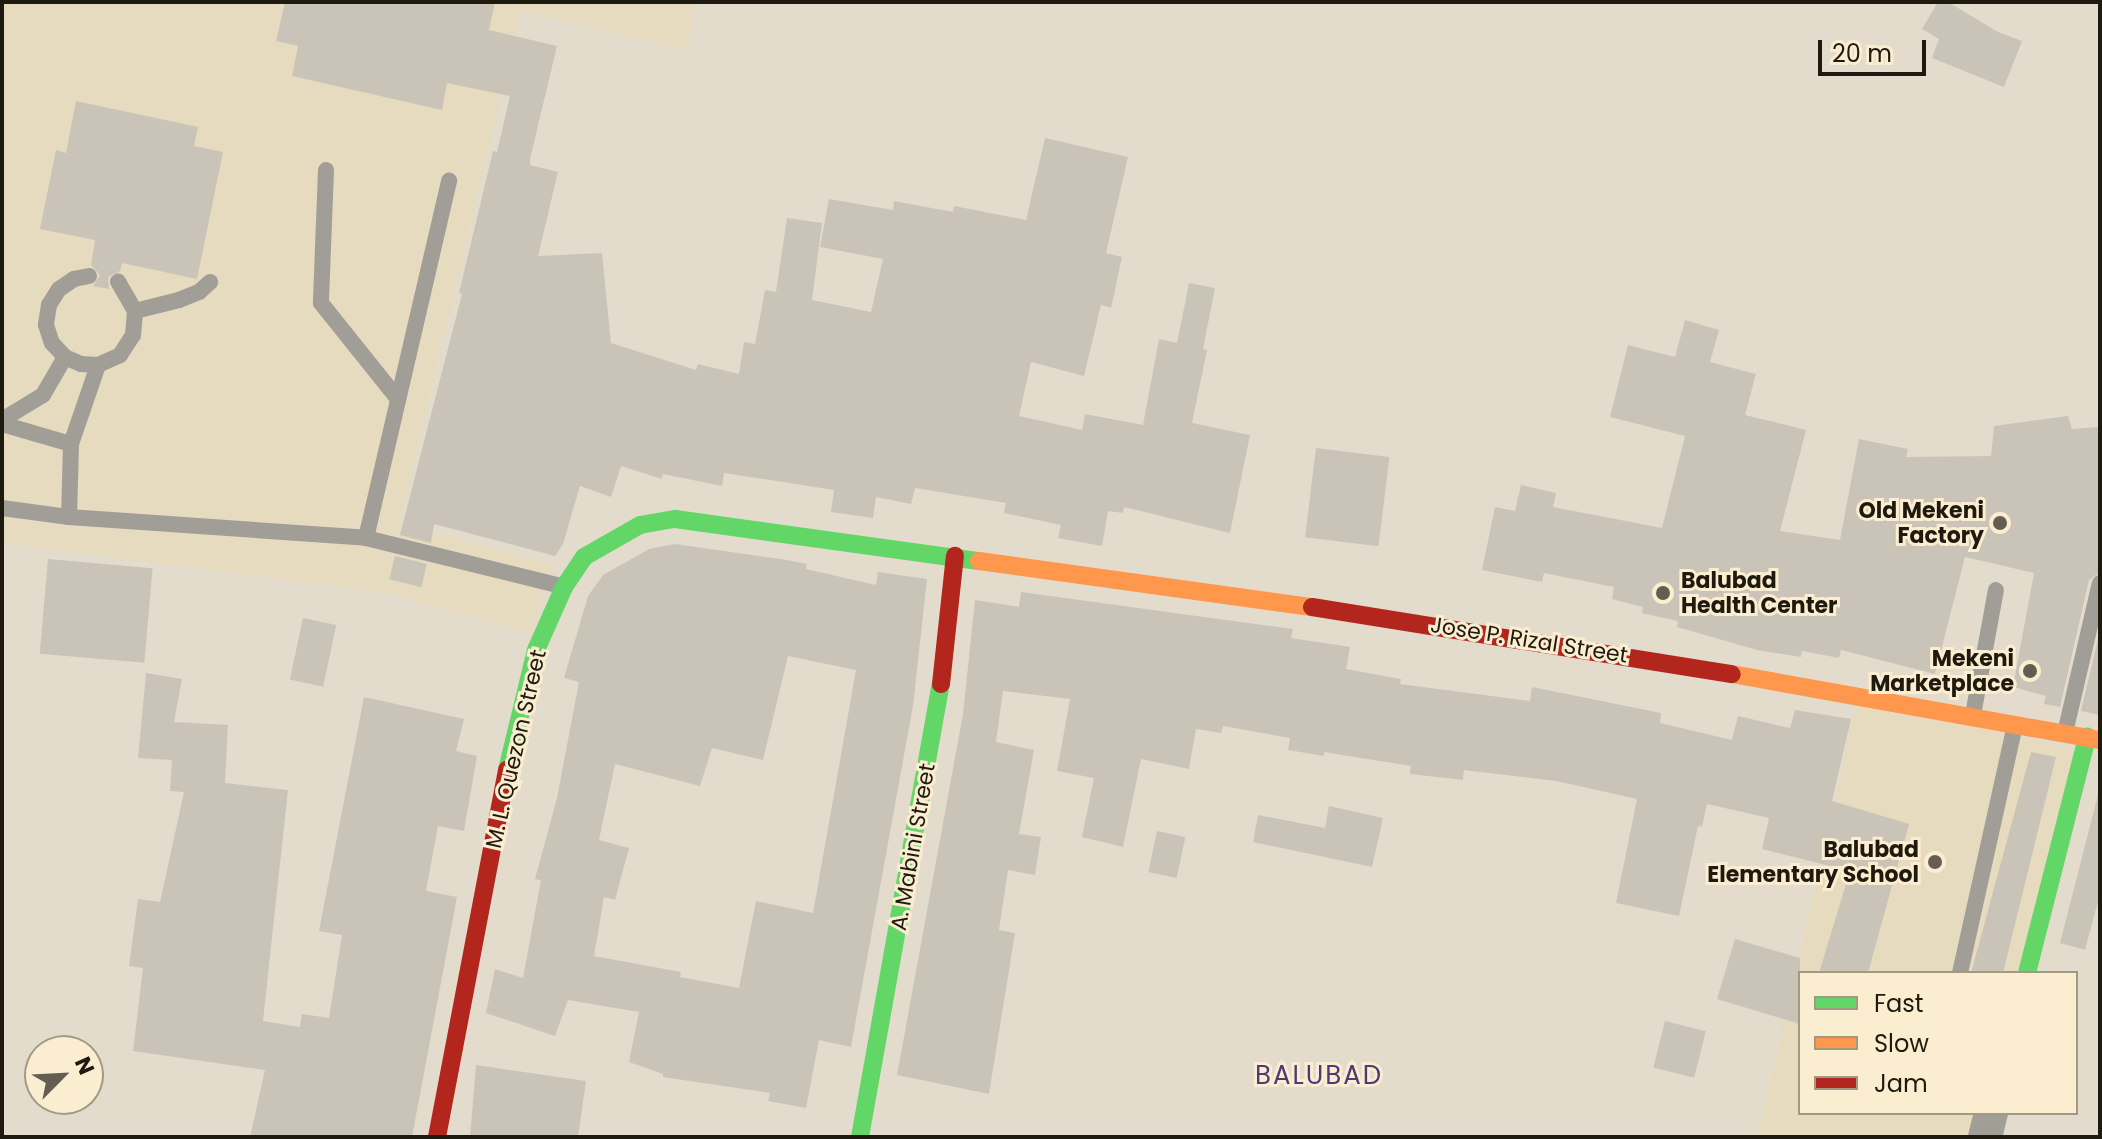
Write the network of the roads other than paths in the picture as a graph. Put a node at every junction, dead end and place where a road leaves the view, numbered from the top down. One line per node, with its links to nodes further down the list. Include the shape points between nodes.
1 (326, 170): 9 (lane, via 321,303)
2 (449, 181): 9 (lane)
3 (89, 276): 7 (lane, via 59,289 49,305 46,325 52,343)
4 (118, 282): 6 (lane)
5 (210, 282): 6 (lane, via 190,296)
6 (135, 311): 8 (lane, via 133,335 120,355)
7 (65, 357): 8 (lane); 10 (lane, via 43,395)
8 (98, 365): 11 (lane)
9 (398, 399): 14 (lane)
10 (2, 422): 11 (lane)
11 (71, 444): 13 (lane)
12 (2, 508): 13 (lane)
13 (69, 517): 14 (lane)
14 (366, 538): 17 (lane)
15 (955, 556): 17 (street, M. L. Quezon Street, via 675,519 640,525 584,557); 19 (street, Jose P. Rizal Street, via 1400,619); 27 (street, A. Mabini Street, via 938,710)
16 (2100, 583): 21 (lane)
17 (564, 587): 26 (street, M. L. Quezon Street, via 536,650 511,749)
18 (1996, 590): 19 (lane)
19 (1973, 715): 20 (street, Jose P. Rizal Street)
20 (2015, 723): 21 (street, Jose P. Rizal Street); 23 (lane)
21 (2065, 733): 22 (street, Jose P. Rizal Street)
22 (2093, 739): 24 (street)
23 (1960, 971)
24 (2028, 971)
25 (1990, 1115): 28 (street)
26 (437, 1137)
27 (860, 1137)
28 (1985, 1137)

